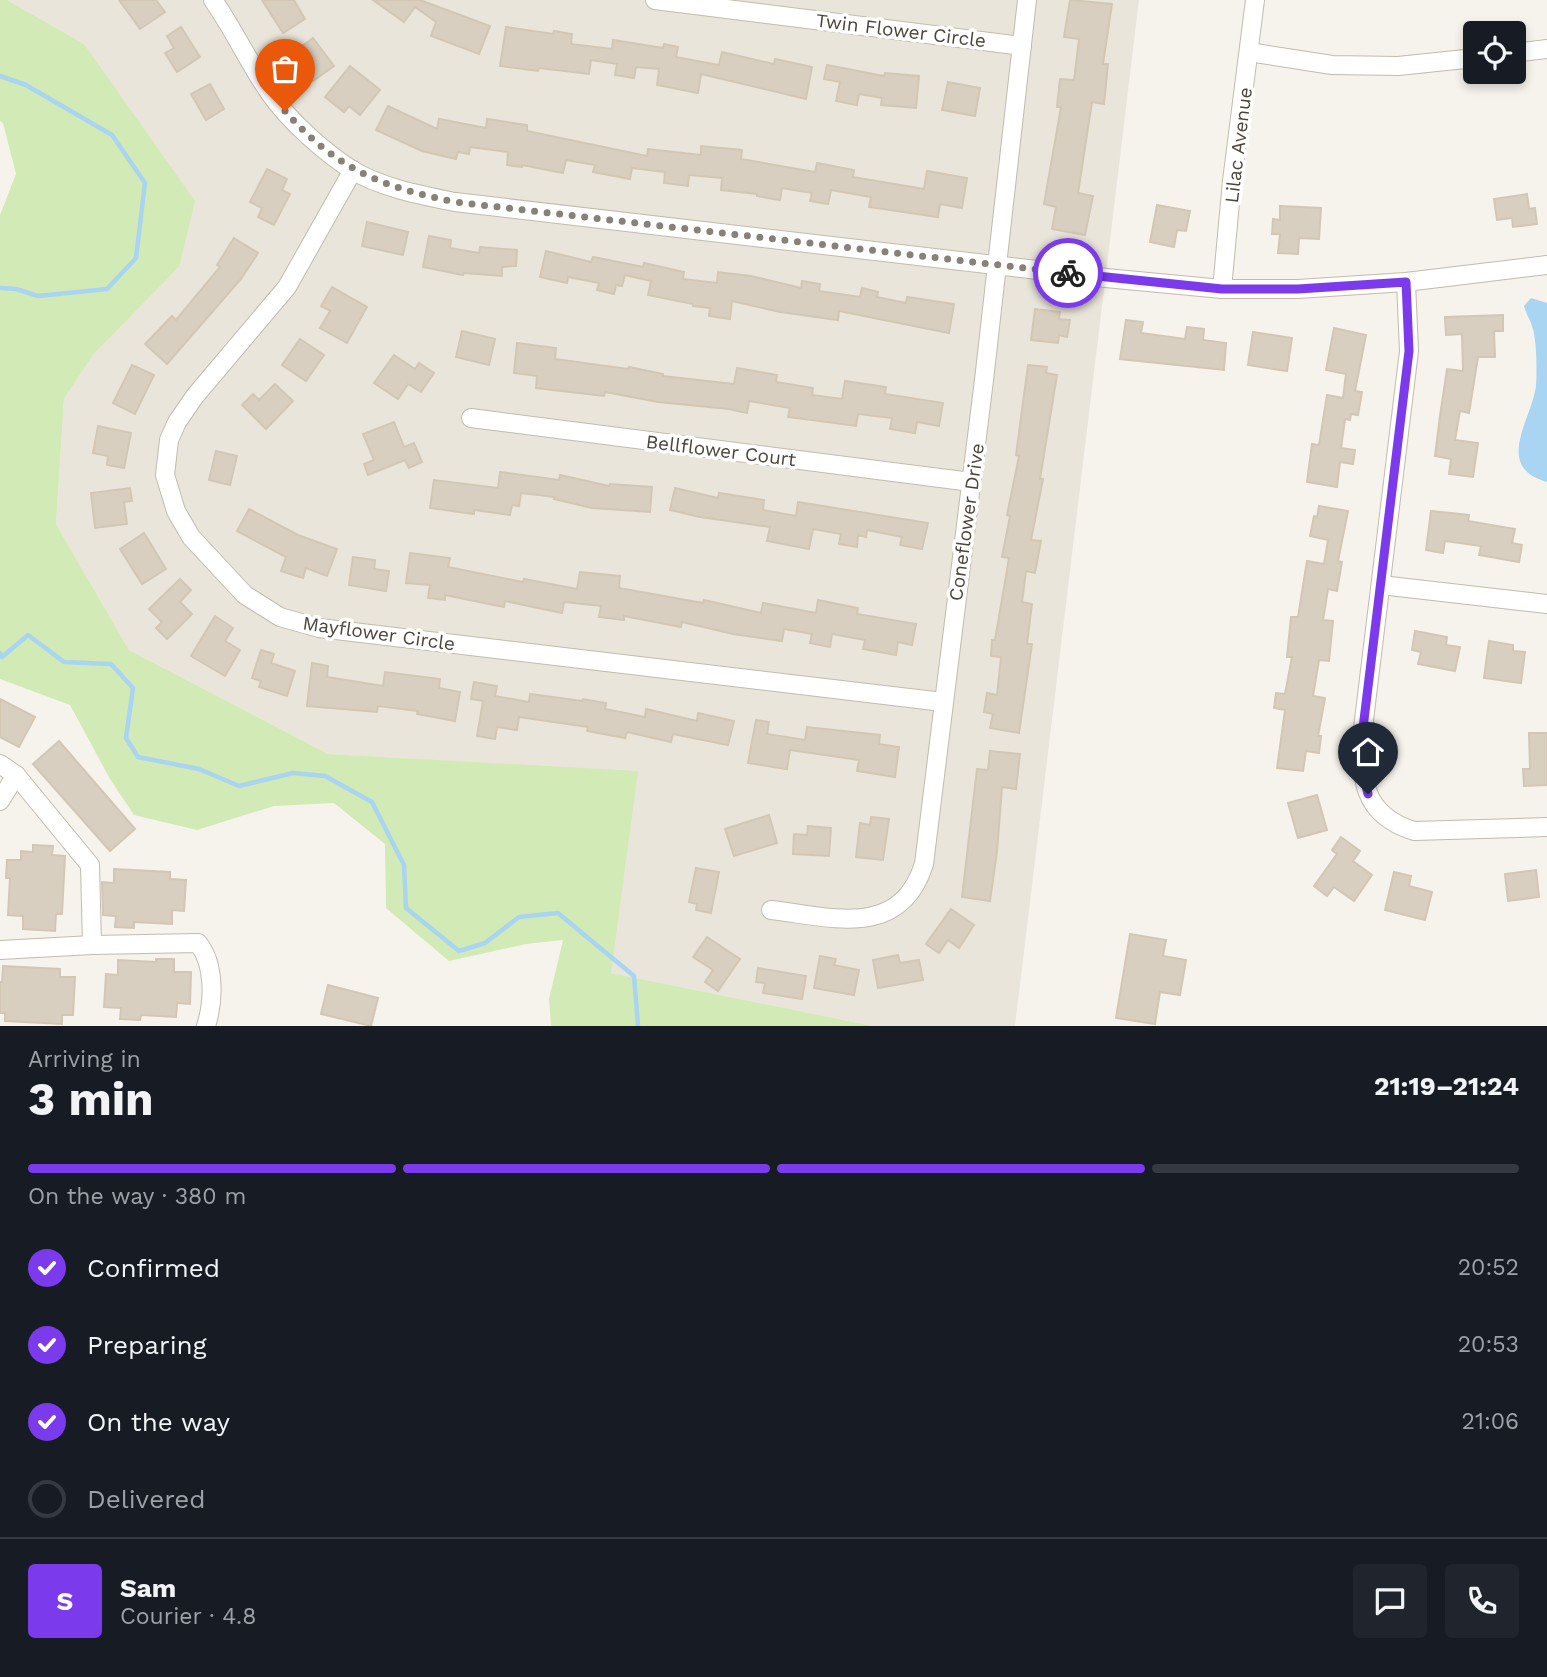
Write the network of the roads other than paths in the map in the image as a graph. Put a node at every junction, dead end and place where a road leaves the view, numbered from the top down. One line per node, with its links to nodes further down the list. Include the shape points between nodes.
1 (213, 0): 10 (street, via 271,94 299,127)
2 (655, 0): 5 (street, Twin Flower Circle)
3 (1027, 0): 5 (street, Coneflower Drive)
4 (1255, 0): 7 (street, Lilac Avenue)
5 (1022, 46): 11 (street, Coneflower Drive)
6 (1547, 49): 8 (street)
7 (1249, 52): 9 (street, via 1332,65 1398,66); 14 (street, Lilac Avenue)
8 (1526, 52)
9 (1463, 59)
10 (353, 170): 11 (street, via 388,185 455,202); 19 (street, Mayflower Circle, via 286,287 195,396 169,440 165,475 176,510 191,537 245,596 280,617 319,628)
11 (996, 264): 14 (street); 16 (street, Coneflower Drive)
12 (1547, 265): 13 (street)
13 (1406, 282): 14 (street); 17 (street, via 1409,351)
14 (1222, 289)
15 (471, 418): 16 (street, Bellflower Court)
16 (971, 482): 19 (street, Coneflower Drive)
17 (1381, 585): 18 (street); 23 (street, via 1363,728 1362,770 1375,805 1395,825 1414,831)
18 (1547, 604)
19 (943, 702): 24 (street, Coneflower Drive, via 924,864 911,892 900,904 872,918)
20 (0, 764): 21 (street)
21 (16, 775): 22 (street); 25 (street, via 90,865)
22 (0, 801)
23 (1547, 827)
24 (771, 910)
25 (92, 945): 26 (street); 27 (street, via 198,943 210,973 212,994)
26 (0, 950)
27 (206, 1026)

